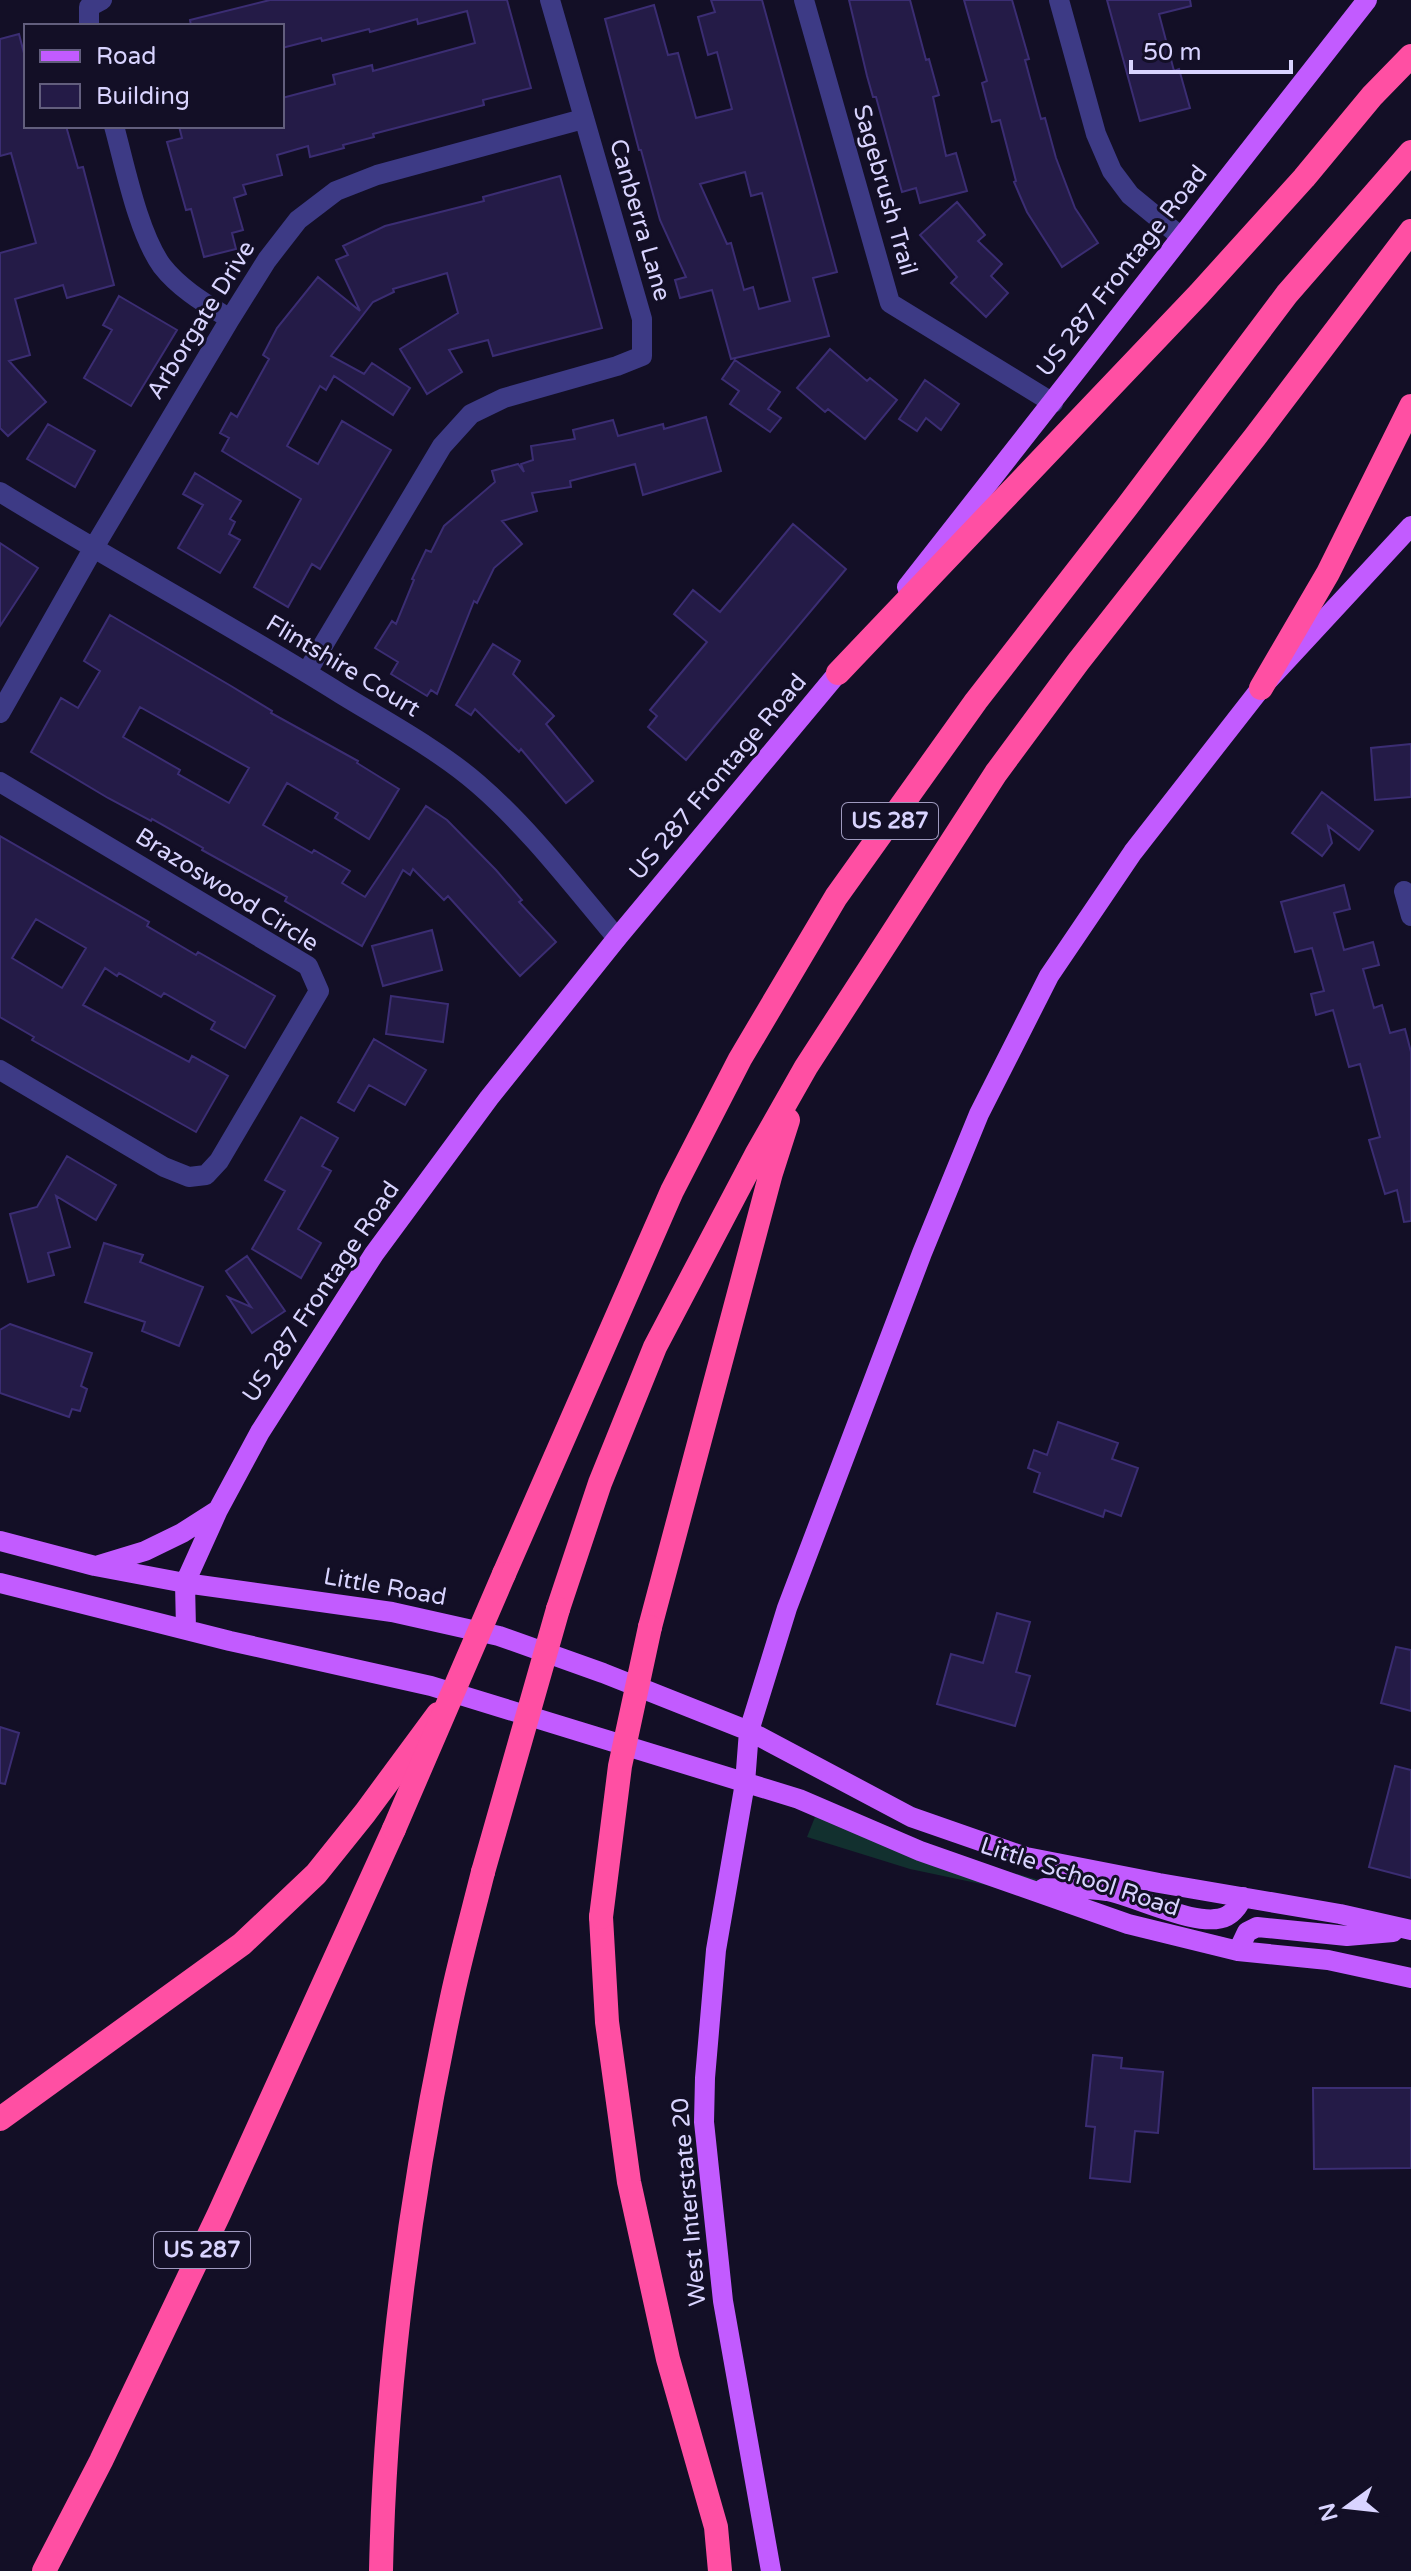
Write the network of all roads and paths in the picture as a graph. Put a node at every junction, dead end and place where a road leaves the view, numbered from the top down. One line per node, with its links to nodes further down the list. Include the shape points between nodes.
1 (102, 0): 6 (street, via 89,7)
2 (550, 0): 8 (street, Canberra Lane)
3 (804, 0): 14 (street, Sagebrush Trail, via 890,303)
4 (1059, 0): 12 (street, via 1096,134 1112,171 1130,195)
5 (1367, 0): 12 (main road, US 287 Frontage Road)
6 (89, 24)
7 (1411, 56): 20 (highway, via 1199,294)
8 (583, 119): 13 (street, Arborgate Drive, via 336,191 298,220); 19 (street, Canberra Lane, via 642,319 642,356 504,398 471,414 442,446)
9 (115, 128): 13 (street, via 145,230 162,265 190,294)
10 (1411, 152): 35 (highway, US 287, bridge, via 1287,294 976,701 836,897 740,1059 672,1191)
11 (1411, 231): 27 (highway, US 287, via 996,773)
12 (1180, 236): 14 (main road, US 287 Frontage Road)
13 (230, 319): 18 (street, Arborgate Drive)
14 (1053, 403): 20 (main road, US 287 Frontage Road)
15 (1411, 406): 21 (highway, via 1328,573)
16 (0, 492): 18 (street, Flintshire Court)
17 (1411, 526): 21 (main road)
18 (93, 549): 19 (street, Flintshire Court); 22 (street, Arborgate Drive)
19 (307, 672): 26 (street, Flintshire Court, via 477,784 537,844)
20 (838, 673): 26 (main road, US 287 Frontage Road)
21 (1261, 688): 36 (main road, via 1133,852 1049,976 979,1114 806,1555)
22 (0, 713)
23 (0, 782): 28 (street, Brazoswood Circle, via 308,966 319,991 206,1175 189,1177 164,1167)
24 (1404, 891): 25 (street)
25 (1411, 916)
26 (617, 938): 29 (main road, US 287 Frontage Road, via 374,1254 268,1419)
27 (806, 1067): 45 (highway, US 287, bridge, via 655,1347 600,1483 483,1872 451,1999 404,2274); 46 (highway, bridge, via 771,1173 650,1627 620,1766 601,1917 607,2022 629,2182 668,2359 716,2527)
28 (0, 1070)
29 (218, 1510): 31 (main road, via 145,1551); 33 (main road, US 287 Frontage Road)
30 (0, 1541): 31 (main road, Little Road)
31 (95, 1566): 33 (main road, Little Road)
32 (0, 1583): 34 (main road)
33 (185, 1583): 34 (main road, US 287 Frontage Road); 36 (main road, Little Road, via 392,1612 499,1636)
34 (186, 1629): 37 (main road, via 431,1686)
35 (451, 1696): 43 (highway, bridge, via 316,1874 242,1944); 44 (highway, US 287, bridge, via 219,2214)
36 (749, 1731): 37 (main road, West Interstate 20); 39 (main road, Little School Road, via 911,1817 1026,1857)
37 (745, 1783): 38 (main road, Little School Road); 47 (main road, West Interstate 20, via 716,1950 704,2122 723,2301)
38 (1020, 1886): 39 (main road, via 1108,1891 1198,1919 1227,1916); 41 (main road, Little School Road, via 1128,1924)
39 (1243, 1897): 40 (main road, Little School Road)
40 (1411, 1930): 41 (main road, via 1347,1936 1257,1927 1247,1932)
41 (1238, 1951): 42 (main road, Little School Road, via 1328,1960)
42 (1411, 1978)
43 (0, 2119)
44 (44, 2571)
45 (381, 2571)
46 (720, 2571)
47 (771, 2571)

